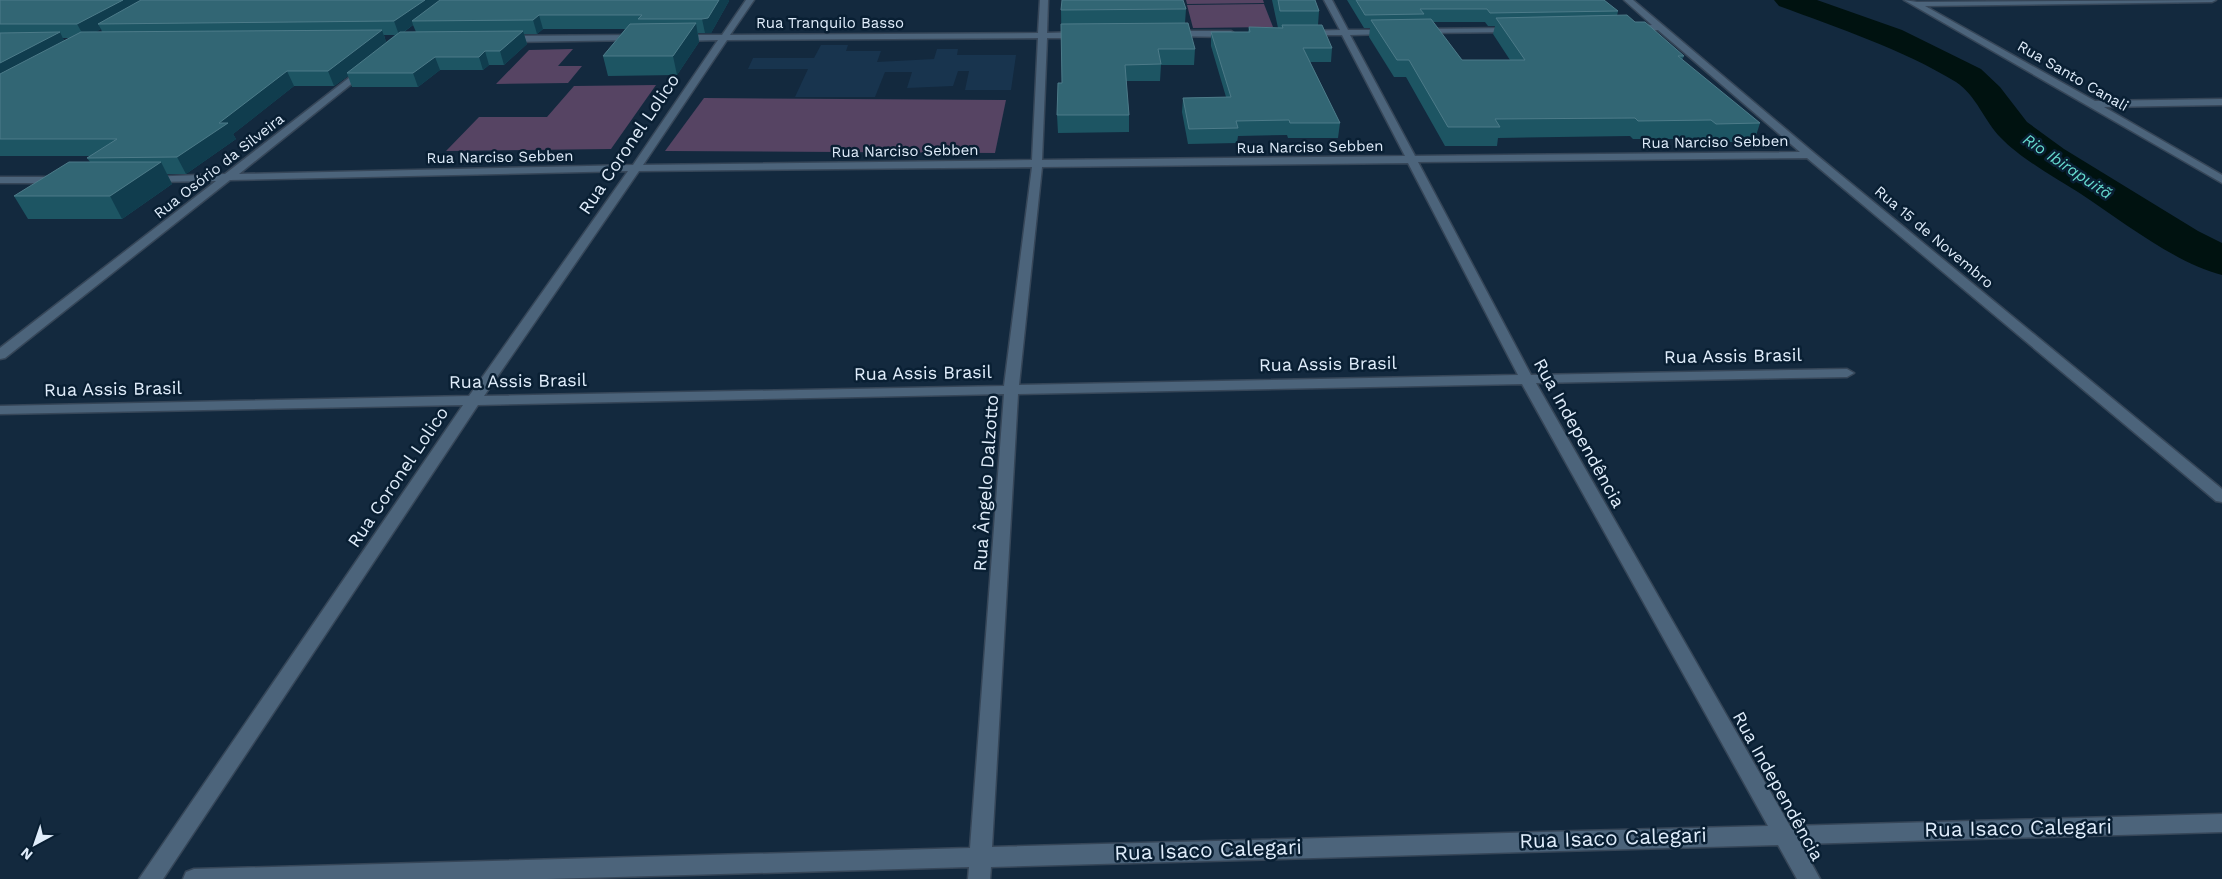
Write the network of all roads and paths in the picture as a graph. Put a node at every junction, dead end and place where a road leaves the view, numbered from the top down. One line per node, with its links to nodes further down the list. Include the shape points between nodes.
1 (750, 0): 18 (street, Rua Coronel Lolico)
2 (1044, 0): 16 (street, Rua Ângelo Dalzotto)
3 (1328, 0): 13 (street, Rua Independência)
4 (1628, 0): 7 (street, Rua 15 de Novembro)
5 (2212, 0): 6 (street)
6 (1911, 2): 24 (street, Rua Santo Canali)
7 (1659, 27): 8 (street); 25 (street, Rua 15 de Novembro)
8 (1620, 28)
9 (1522, 30): 11 (street)
10 (1395, 32): 13 (street)
11 (1414, 32)
12 (1297, 33): 13 (street)
13 (1346, 33): 26 (street, Rua Independência)
14 (1160, 34): 15 (street)
15 (1238, 34)
16 (1043, 35): 17 (street, Rua Tranquilo Basso); 18 (street, Rua Tranquilo Basso); 27 (street, Rua Ângelo Dalzotto)
17 (1092, 35)
18 (724, 37): 20 (street, Rua Tranquilo Basso); 28 (street, Rua Coronel Lolico)
19 (646, 38): 21 (street)
20 (665, 38)
21 (500, 39)
22 (372, 64): 29 (street, Rua Osório da Silveira)
23 (2222, 102): 24 (street)
24 (2092, 104): 33 (street, Rua Santo Canali)
25 (1810, 155): 26 (street, Rua Narciso Sebben); 40 (street, Rua 15 de Novembro)
26 (1412, 161): 27 (street, Rua Narciso Sebben); 36 (street, Rua Independência)
27 (1037, 165): 28 (street, Rua Narciso Sebben); 37 (street, Rua Ângelo Dalzotto)
28 (636, 168): 29 (street, Rua Narciso Sebben); 38 (street, Rua Coronel Lolico)
29 (228, 178): 30 (street, Rua Narciso Sebben); 34 (street, Rua Osório da Silveira)
30 (138, 179)
31 (0, 180): 32 (street)
32 (69, 180)
33 (2222, 180)
34 (0, 356)
35 (1847, 373): 36 (street, Rua Assis Brasil)
36 (1526, 378): 37 (street, Rua Assis Brasil); 42 (street, Rua Independência)
37 (1011, 390): 38 (street, Rua Assis Brasil); 43 (street, Rua Ângelo Dalzotto)
38 (472, 401): 39 (street, Rua Assis Brasil); 44 (street, Rua Coronel Lolico)
39 (0, 410)
40 (2222, 497)
41 (2222, 823): 42 (street, Rua Isaco Calegari)
42 (1784, 833): 43 (street, Rua Isaco Calegari); 47 (street, Rua Independência)
43 (981, 857): 45 (street, Rua Isaco Calegari); 46 (street, Rua Ângelo Dalzotto)
44 (150, 879)
45 (194, 879)
46 (979, 879)
47 (1809, 879)

